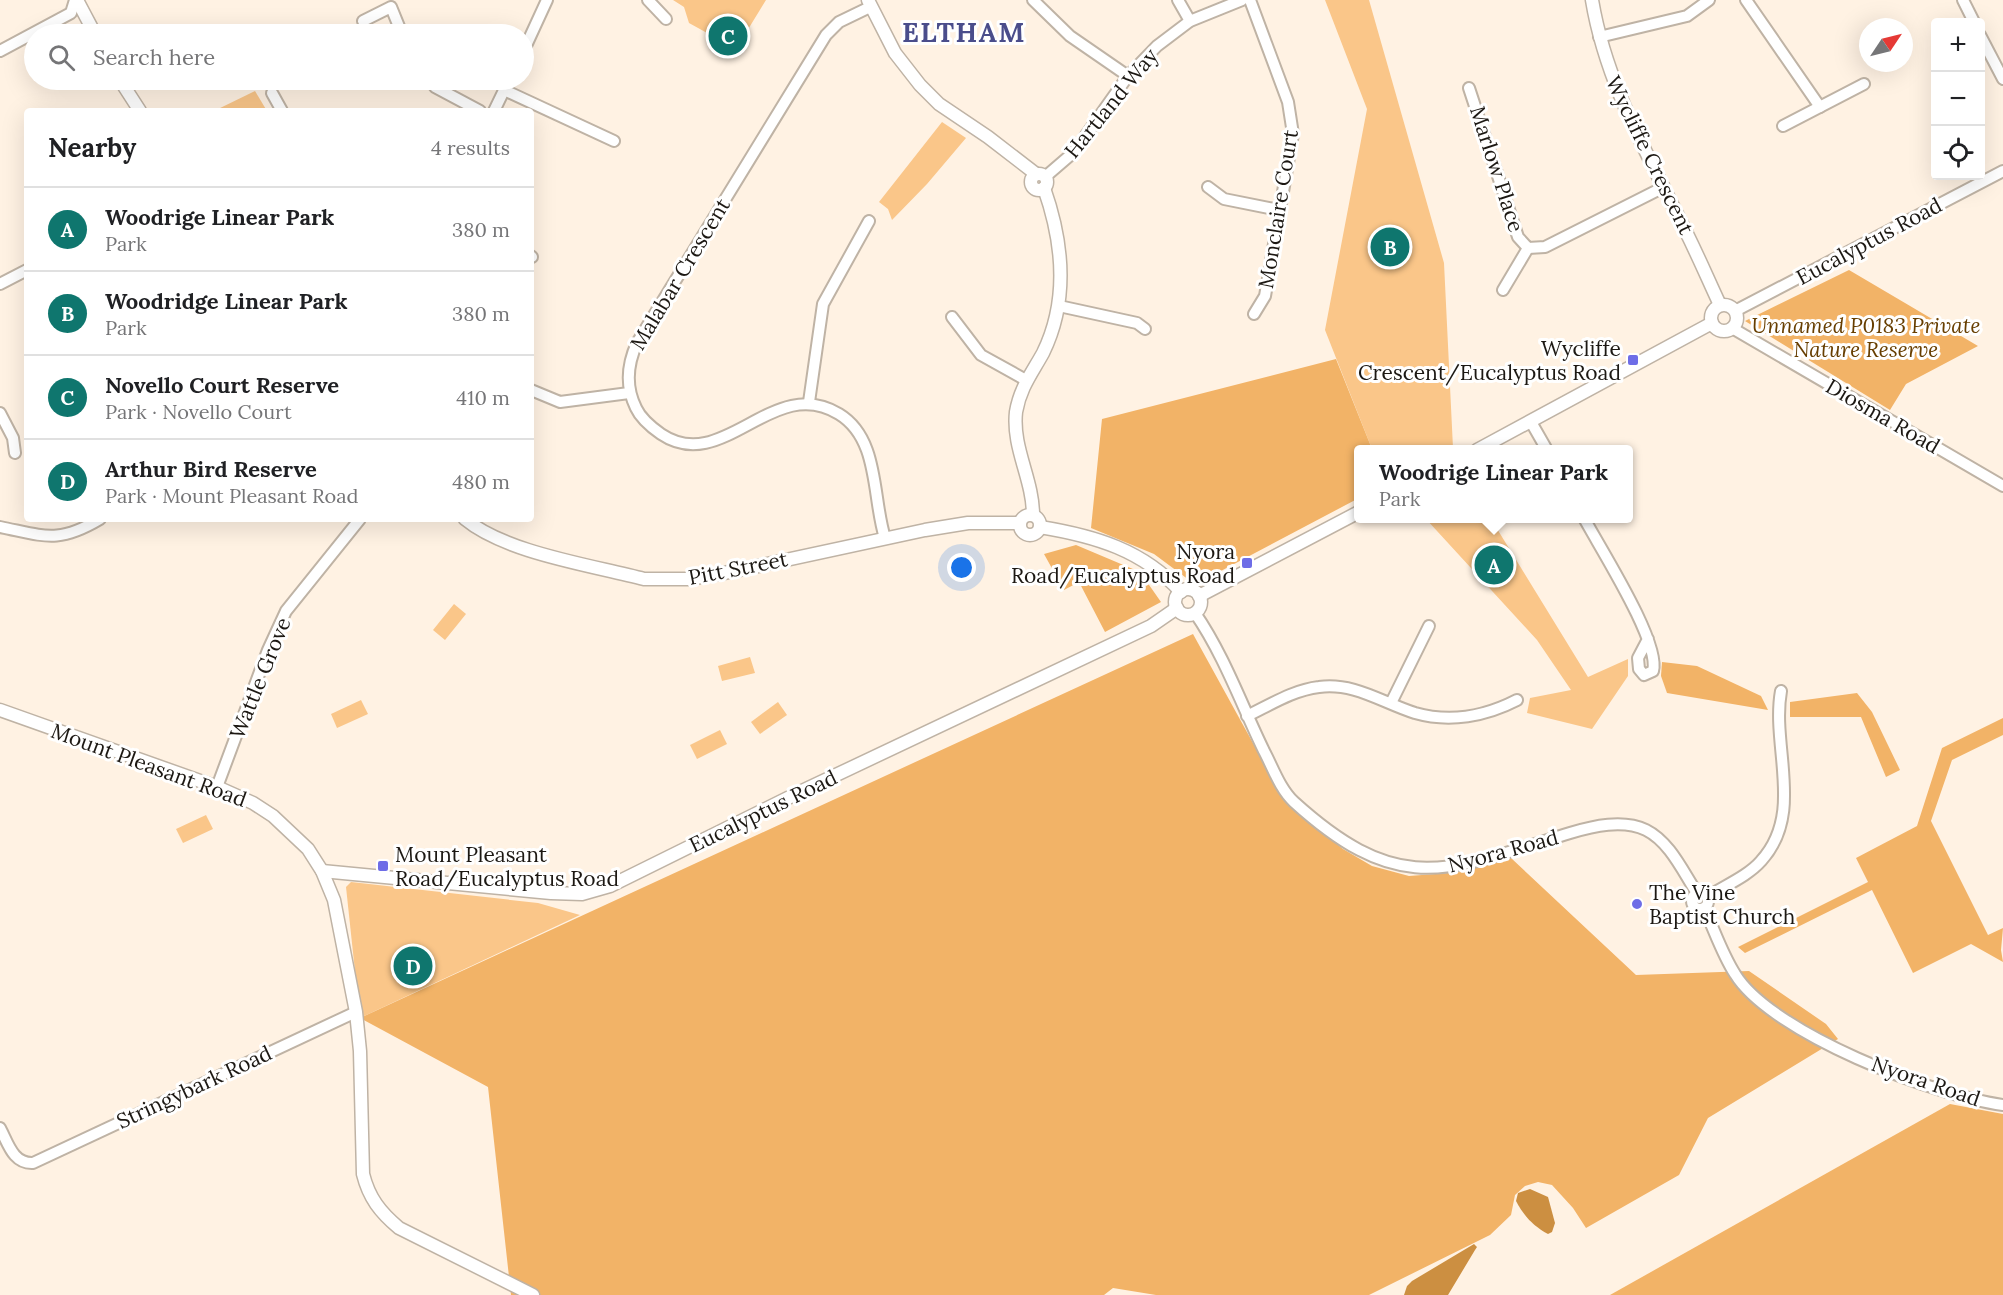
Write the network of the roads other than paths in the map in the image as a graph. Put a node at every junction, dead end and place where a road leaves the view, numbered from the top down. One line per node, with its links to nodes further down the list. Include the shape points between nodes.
1 (76, 0): 17 (street, via 71,13); 18 (street)
2 (547, 0): 20 (street)
3 (648, 0): 14 (street)
4 (1033, 0): 25 (street, via 1070,36)
5 (1178, 0): 16 (street)
6 (1242, 0): 16 (street, Hartland Way)
7 (1250, 0): 45 (street, Monclaire Court, via 1292,119 1293,134)
8 (1592, 0): 21 (street, Wycliffe Crescent)
9 (1709, 0): 21 (street, via 1687,16)
10 (1746, 0): 34 (street)
11 (1963, 0): 13 (street)
12 (869, 3): 42 (street, via 895,53 920,85 939,104 1006,150); 61 (street, Malabar Crescent, via 826,35 637,343 630,357)
13 (1972, 18)
14 (666, 19)
15 (363, 21): 19 (street, via 391,6)
16 (1190, 21): 25 (street, Hartland Way, via 1157,46)
17 (50, 24)
18 (89, 24)
19 (398, 24)
20 (534, 28)
21 (1599, 37): 44 (street, Wycliffe Crescent, via 1618,94)
22 (24, 38): 24 (street)
23 (1985, 45): 26 (street)
24 (0, 51)
25 (1128, 76): 42 (street, Hartland Way, via 1080,146)
26 (2003, 80)
27 (1864, 84): 34 (street)
28 (1470, 88): 47 (street, Marlow Place, via 1518,237)
29 (126, 90): 35 (street)
30 (441, 90): 37 (street)
31 (504, 90): 38 (street)
32 (517, 90): 40 (street)
33 (272, 93): 36 (street)
34 (1820, 107): 39 (street)
35 (138, 108)
36 (280, 108)
37 (474, 108)
38 (496, 108)
39 (1783, 126)
40 (614, 141)
41 (2003, 171): 53 (street, Eucalyptus Road)
42 (1039, 182): 52 (street, via 1053,216 1060,256)
43 (1208, 187): 45 (street, via 1224,200)
44 (1664, 187): 47 (street, Marlow Place, via 1545,248); 51 (street, Wycliffe Crescent)
45 (1279, 210): 54 (street, Monclaire Court, via 1265,296)
46 (870, 221): 62 (street, via 822,304)
47 (1528, 248): 50 (street, Marlow Place)
48 (24, 272): 49 (street)
49 (0, 284)
50 (1503, 290)
51 (1720, 305): 53 (street); 56 (street, via 1713,310)
52 (1059, 306): 58 (street, via 1137,323); 59 (street, via 1042,355)
53 (1735, 311): 57 (street, via 1737,318)
54 (1254, 314)
55 (952, 317): 59 (street, via 981,355)
56 (1712, 323): 57 (street, via 1721,330); 64 (street)
57 (1732, 328): 68 (street, Diosma Road)
58 (1145, 329)
59 (1026, 380): 69 (street, via 1019,396 1015,428 1033,498)
60 (534, 391): 61 (street, via 560,402)
61 (629, 393): 62 (street, Malabar Crescent, via 637,412 649,426 665,437 699,444 722,438 783,408)
62 (809, 402): 78 (street, via 840,415 860,435 867,448)
63 (0, 413): 67 (street, via 13,438)
64 (1531, 422): 65 (street); 66 (street)
65 (1487, 445)
66 (1544, 445)
67 (15, 453)
68 (2003, 486)
69 (1033, 515): 74 (street, via 1024,516); 77 (street, via 1039,519)
70 (1354, 515): 80 (street)
71 (95, 522): 76 (street, via 55,537)
72 (358, 522): 90 (street, Wattle Grove, via 286,611)
73 (470, 522): 78 (street, Pitt Street, via 495,538 523,547 663,581 735,571)
74 (1020, 523): 77 (street, via 1021,531 1028,536 1036,534); 78 (street, Pitt Street, via 968,523)
75 (1586, 523): 84 (street)
76 (0, 527)
77 (1040, 527): 79 (street, via 1082,534 1149,561)
78 (885, 538)
79 (1181, 591): 80 (street, via 1190,589); 81 (street, via 1176,599)
80 (1199, 596): 82 (street, via 1201,605)
81 (1177, 608): 82 (street, via 1185,615); 91 (street, Eucalyptus Road, via 1151,626 610,886 582,894 551,893)
82 (1195, 613): 89 (street, Nyora Road)
83 (1429, 626): 87 (street)
84 (1648, 639)
85 (1781, 690): 92 (street, via 1778,708 1785,795 1782,825 1761,862)
86 (1517, 700): 87 (street, via 1493,712 1463,717 1416,713)
87 (1391, 703): 89 (street, via 1347,688 1320,687 1292,694)
88 (0, 710): 90 (street, Mount Pleasant Road)
89 (1247, 716): 92 (street, Nyora Road, via 1288,796 1345,842 1374,859 1411,869 1463,865 1586,829 1620,825 1646,830 1657,838)
90 (217, 787): 91 (street, Mount Pleasant Road, via 273,816 308,849)
91 (322, 870): 93 (street, Mount Pleasant Road, via 334,900)
92 (1703, 899): 94 (street, Nyora Road, via 1735,975 1749,992 1805,1032 1937,1090)
93 (356, 1012): 95 (street, Stringybark Road, via 33,1163 16,1157); 96 (street, Mount Pleasant Road, via 363,1174 374,1204 399,1228)
94 (2003, 1104)
95 (0, 1128)
96 (533, 1295)

